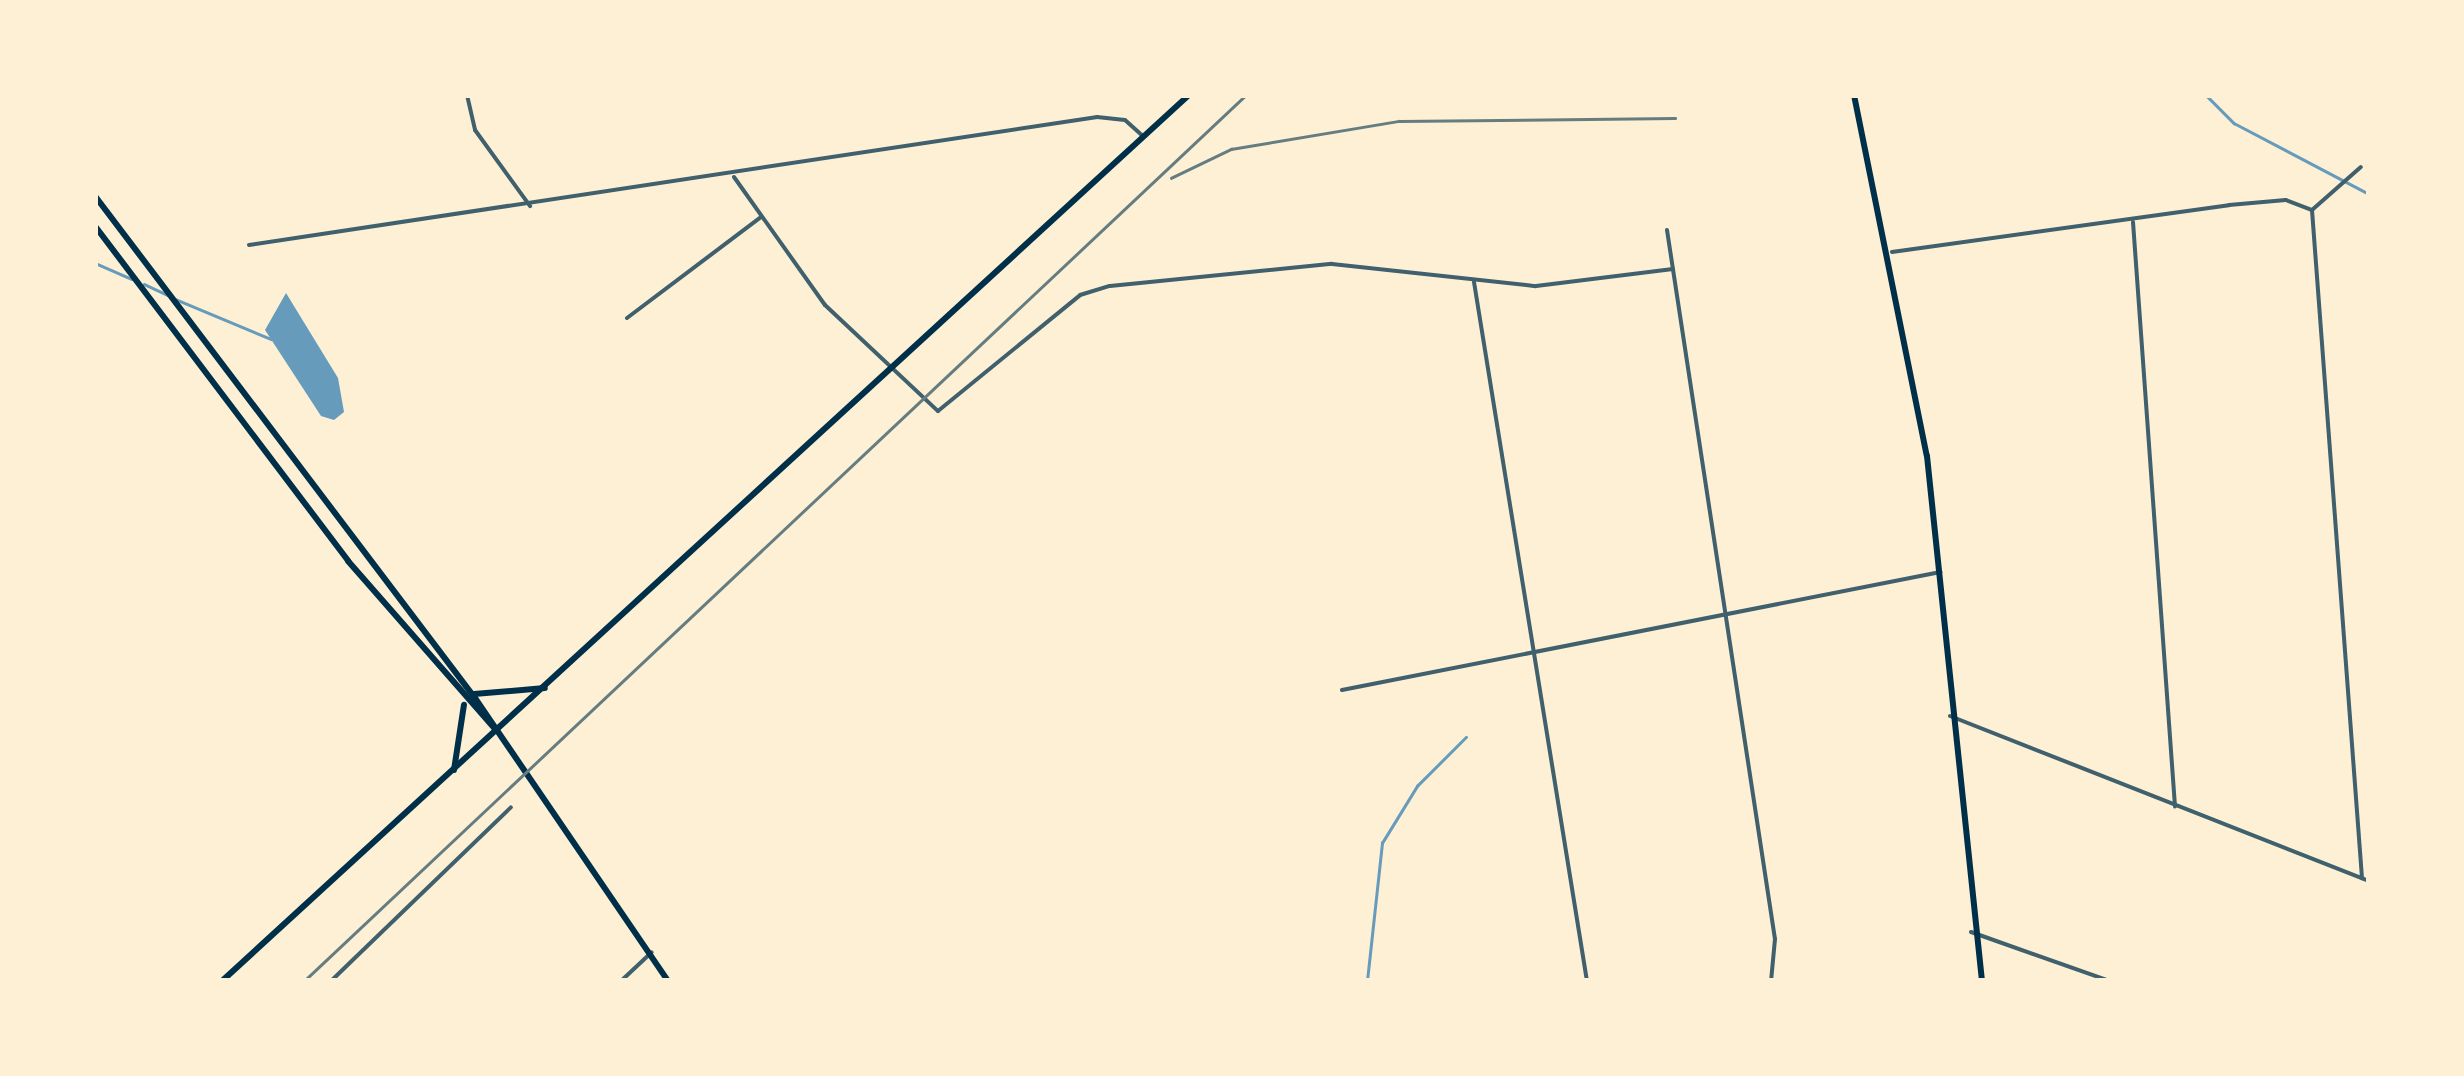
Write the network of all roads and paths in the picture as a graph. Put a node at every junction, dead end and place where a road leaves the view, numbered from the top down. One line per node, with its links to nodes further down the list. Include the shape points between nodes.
1 (467, 95): 8 (street, via 475,130)
2 (1190, 95): 4 (main road)
3 (1854, 95): 15 (main road)
4 (1143, 136): 6 (street, via 1106,116); 19 (main road)
5 (2362, 168): 9 (street)
6 (734, 177): 8 (street); 10 (street)
7 (95, 196): 25 (main road)
8 (531, 207): 14 (street)
9 (2312, 210): 11 (street, via 2286,200); 32 (street)
10 (761, 218): 18 (street); 19 (street)
11 (2133, 222): 15 (street); 30 (street)
12 (95, 226): 26 (main road)
13 (1667, 230): 16 (street)
14 (249, 245)
15 (1892, 252): 20 (main road)
16 (1673, 270): 17 (street, via 1559,285); 21 (street)
17 (1474, 282): 19 (street, via 1332,264 1110,286 1058,311 946,408); 22 (street)
18 (626, 318)
19 (887, 370): 23 (main road)
20 (1940, 572): 21 (street); 27 (main road)
21 (1726, 614): 22 (street); 41 (street, via 1775,939)
22 (1532, 654): 24 (street); 40 (street)
23 (546, 688): 25 (main road); 28 (main road)
24 (1342, 690)
25 (471, 693): 28 (main road)
26 (464, 704): 28 (main road); 29 (main road, via 463,754)
27 (1950, 716): 30 (street); 34 (main road)
28 (499, 732): 29 (main road); 35 (main road)
29 (452, 774): 36 (main road)
30 (2175, 806): 32 (street)
31 (511, 807): 37 (street)
32 (2362, 878): 33 (street)
33 (2369, 881)
34 (1971, 932): 42 (main road); 43 (street)
35 (652, 952): 38 (street); 39 (main road)
36 (222, 981)
37 (331, 981)
38 (620, 981)
39 (668, 981)
40 (1587, 981)
41 (1771, 981)
42 (1982, 981)
43 (2109, 981)

